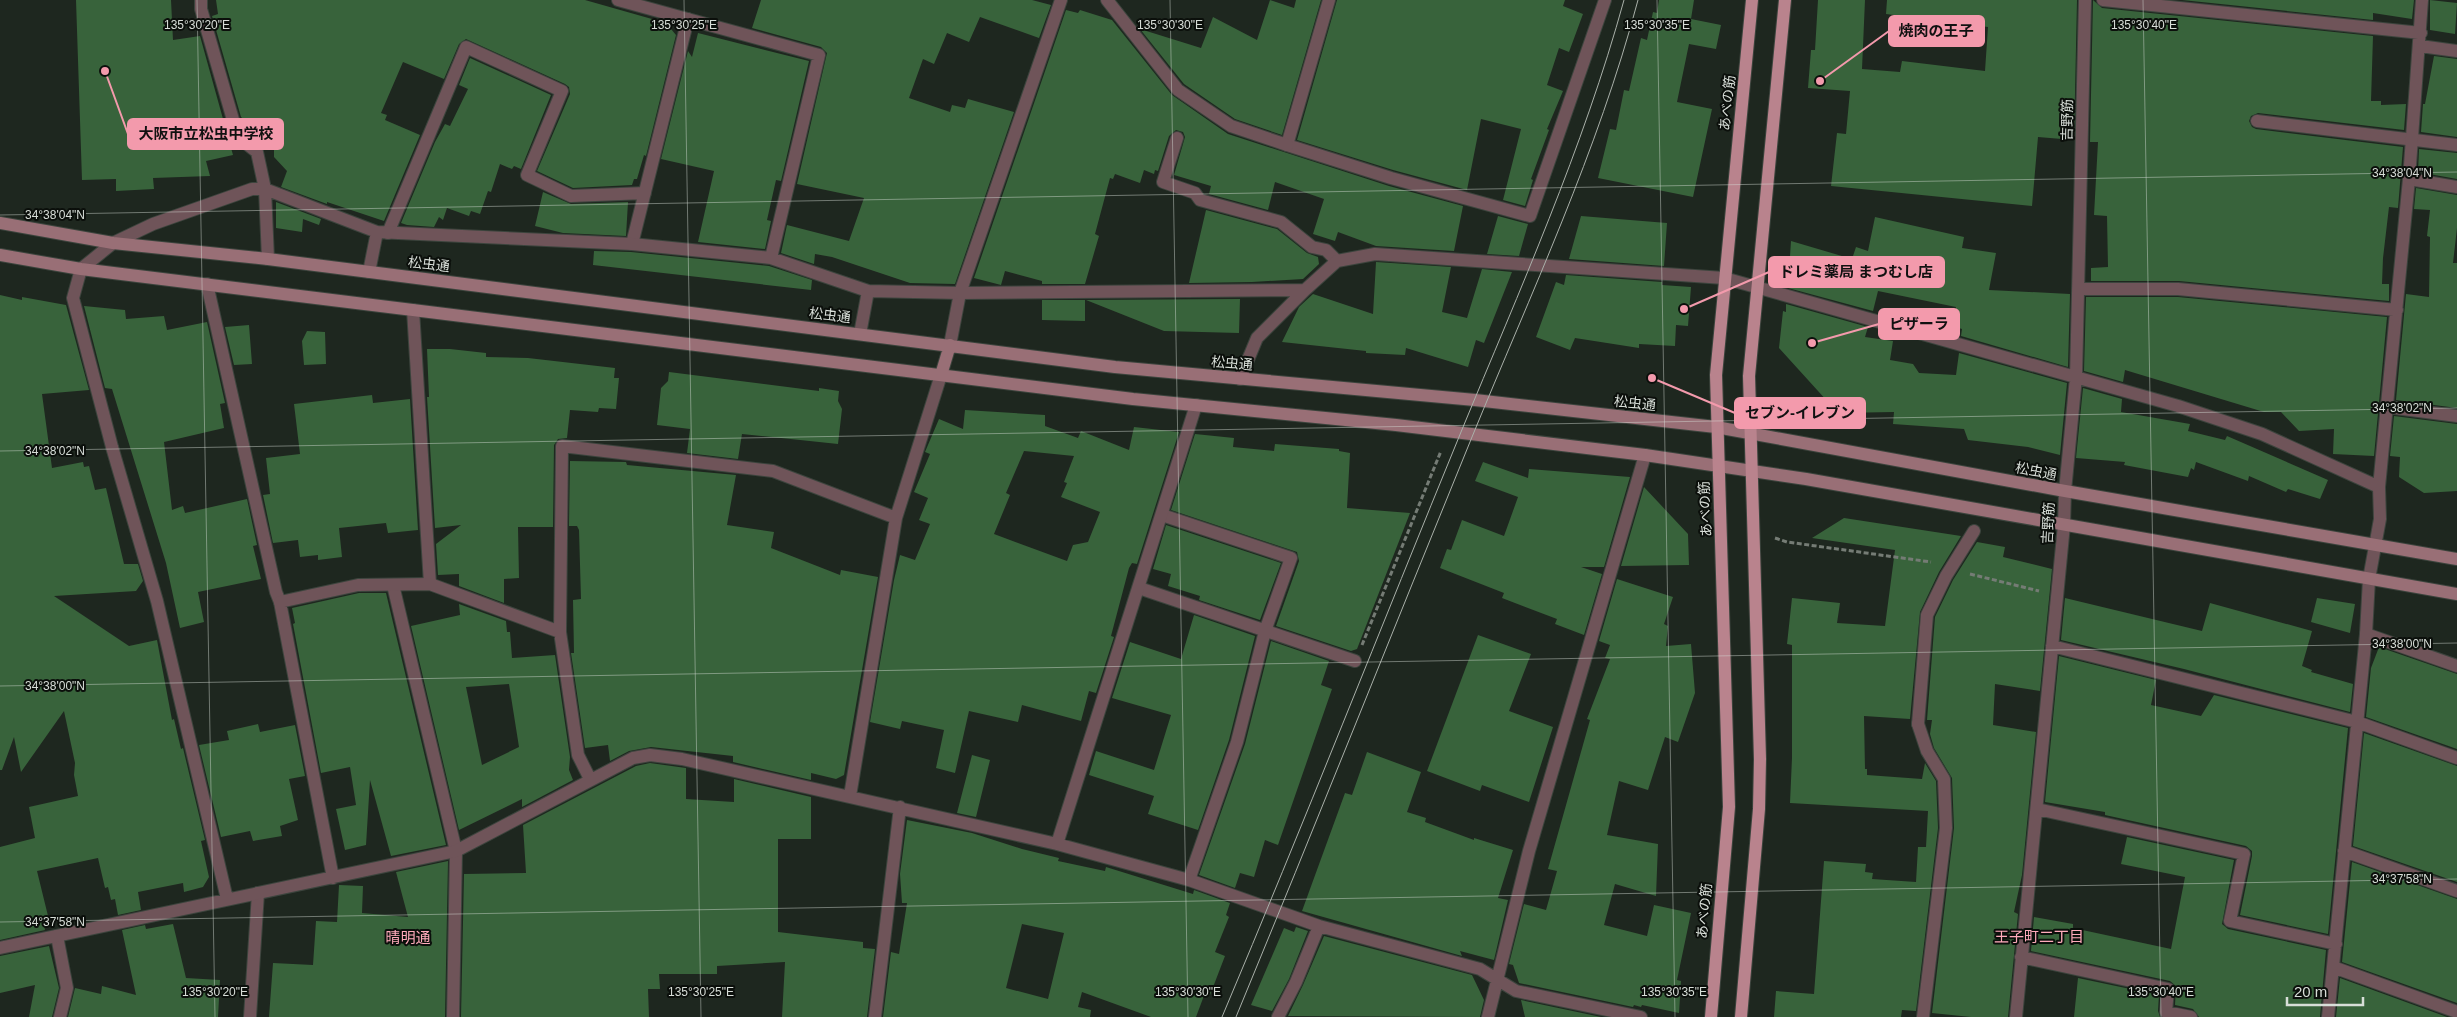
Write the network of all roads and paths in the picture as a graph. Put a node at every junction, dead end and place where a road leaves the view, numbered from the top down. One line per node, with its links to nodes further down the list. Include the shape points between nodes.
1 (201, 0): 23 (street, via 238,137 257,152)
2 (618, 0): 12 (street)
3 (1061, 0): 41 (street)
4 (1107, 0): 19 (street, via 1178,90 1231,126)
5 (1329, 0): 19 (street)
6 (1605, 0): 19 (street, via 1530,216 1391,178)
7 (1752, 0): 35 (main road, あべの筋)
8 (1785, 0): 37 (main road)
9 (2085, 0): 38 (street, 吉野筋)
10 (2103, 0): 13 (street)
11 (2422, 0): 13 (street)
12 (688, 20): 24 (street); 30 (street, via 819,54)
13 (2421, 33): 14 (street)
14 (2420, 46): 15 (street); 18 (street)
15 (2457, 51)
16 (2258, 121): 18 (street)
17 (1177, 138): 32 (street, via 1163,182 1195,193 1200,200 1281,222 1312,247 1326,250)
18 (2412, 139): 20 (street); 21 (street)
19 (1287, 145)
20 (2457, 145)
21 (2410, 179): 22 (street); 43 (street)
22 (2457, 187)
23 (265, 189): 26 (street); 27 (street, via 252,189 153,224); 31 (street)
24 (645, 193): 26 (street, via 571,196 527,175 562,91 466,47); 28 (street)
25 (0, 224): 27 (street, 松虫通)
26 (383, 232): 28 (street); 34 (street)
27 (113, 243): 31 (street, 松虫通); 33 (street)
28 (632, 244): 30 (street)
29 (0, 255): 33 (street)
30 (771, 258): 40 (street)
31 (268, 259): 34 (street, 松虫通)
32 (1336, 261): 35 (street, via 1375,254); 39 (street)
33 (82, 269): 36 (street); 94 (street, via 73,298 77,317 157,601)
34 (369, 272): 44 (street, 松虫通)
35 (1724, 278): 37 (street); 52 (main road, あべの筋, via 1716,375)
36 (207, 284): 42 (street); 74 (street)
37 (1757, 288): 47 (street); 53 (main road, via 1749,376)
38 (2078, 289): 43 (street, via 2178,289); 47 (street, 吉野筋)
39 (1306, 290): 41 (street); 48 (street, via 1257,338)
40 (868, 291): 41 (street); 44 (street)
41 (960, 293): 45 (street)
42 (413, 310): 46 (street); 70 (street)
43 (2397, 310): 50 (street)
44 (860, 334): 45 (street, 松虫通)
45 (950, 346): 46 (street); 48 (street, 松虫通)
46 (941, 375): 49 (street); 61 (street)
47 (2076, 377): 58 (street, via 2262,434); 59 (street, 吉野筋)
48 (1240, 379): 52 (street, 松虫通, via 1475,400)
49 (1196, 405): 55 (street); 60 (street)
50 (2388, 407): 51 (street); 58 (street)
51 (2457, 416)
52 (1716, 427): 53 (street, 松虫通); 56 (main road, あべの筋)
53 (1751, 432): 57 (main road); 59 (street, 松虫通)
54 (1441, 451): 79 (path)
55 (1645, 455): 56 (street); 101 (street, via 1529,851)
56 (1717, 465): 57 (street); 110 (main road, あべの筋, via 1728,807)
57 (1751, 470): 62 (street); 111 (main road, via 1760,759 1759,809)
58 (2380, 487): 65 (street)
59 (2065, 491): 62 (street, 吉野筋); 65 (street, 松虫通)
60 (1162, 515): 71 (street); 75 (street, via 1290,558)
61 (896, 518): 76 (street, via 773,471 562,446); 84 (street)
62 (2064, 525): 68 (street); 73 (street, 吉野筋)
63 (1974, 532): 67 (street)
64 (1775, 538): 67 (path)
65 (2376, 545): 66 (street, 松虫通); 68 (street)
66 (2457, 559)
67 (1954, 566): 73 (path, via 1963,572); 112 (street, via 1927,615 1918,724 1927,751 1944,780 1946,828)
68 (2370, 579): 72 (street); 77 (street)
69 (393, 584): 70 (street); 74 (street, via 358,585); 88 (street)
70 (430, 584): 76 (street)
71 (1139, 588): 75 (street); 87 (street)
72 (2457, 594)
73 (2057, 596): 78 (street, 吉野筋)
74 (280, 602): 90 (street)
75 (1265, 631): 79 (street); 91 (street, via 1237,742)
76 (560, 632): 83 (street, via 578,755)
77 (2366, 634): 80 (street); 81 (street)
78 (2052, 646): 81 (street); 86 (street, 吉野筋)
79 (1355, 661)
80 (2457, 666)
81 (2357, 722): 82 (street); 89 (street)
82 (2457, 758)
83 (590, 779): 84 (street, via 633,758 650,756 682,759); 88 (street)
84 (850, 796): 85 (street)
85 (900, 807): 87 (street); 106 (street)
86 (2037, 809): 97 (street, via 2244,854 2230,921); 99 (street, 吉野筋)
87 (1057, 844): 91 (street)
88 (456, 851): 90 (street); 105 (street)
89 (2344, 851): 92 (street); 97 (street)
90 (333, 878): 93 (street)
91 (1189, 880): 95 (street)
92 (2457, 891)
93 (258, 893): 94 (street); 104 (street)
94 (227, 899): 96 (street)
95 (1319, 926): 101 (street, via 1480,969); 107 (street)
96 (57, 936): 98 (street); 103 (street, via 67,988)
97 (2336, 944): 100 (street)
98 (0, 948)
99 (2021, 957): 113 (street, 吉野筋); 114 (street, via 2168,989 2166,1012)
100 (2333, 967): 102 (street); 115 (street)
101 (1497, 979): 108 (street); 109 (street, via 1516,991)
102 (2457, 1012)
103 (60, 1017)
104 (250, 1017)
105 (453, 1017)
106 (875, 1017)
107 (1278, 1017)
108 (1488, 1017)
109 (1641, 1017)
110 (1711, 1017)
111 (1741, 1017)
112 (1923, 1017)
113 (2016, 1017)
114 (2192, 1017)
115 (2328, 1017)

